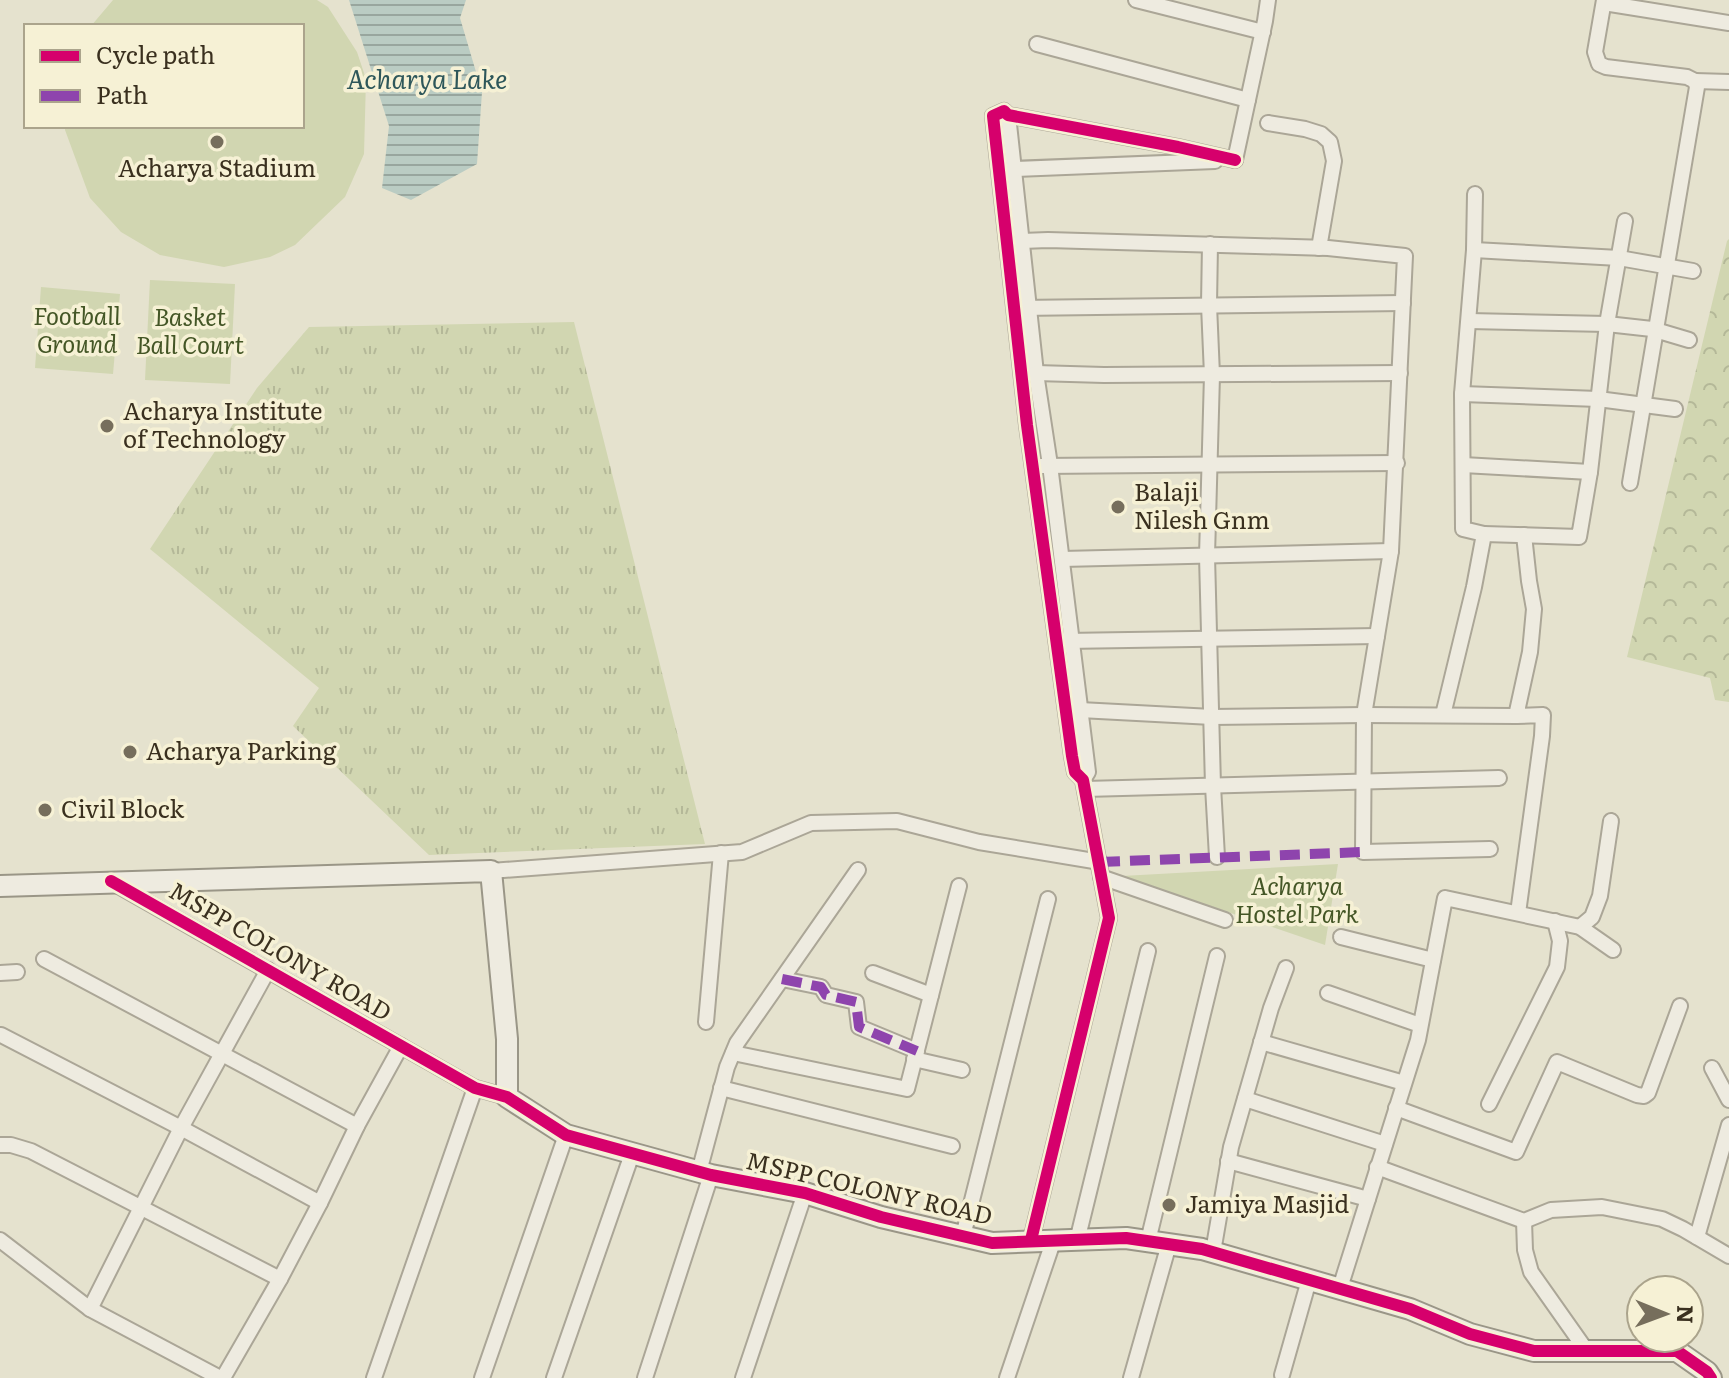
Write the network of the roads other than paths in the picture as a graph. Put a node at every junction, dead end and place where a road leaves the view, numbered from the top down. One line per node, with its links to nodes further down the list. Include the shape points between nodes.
1 (1136, 0): 5 (street)
2 (1268, 0): 5 (street)
3 (1604, 1): 4 (street); 7 (street, via 1595,52 1599,64)
4 (1729, 23)
5 (1263, 32): 9 (street)
6 (1037, 44): 9 (street)
7 (1695, 81): 8 (street); 20 (street)
8 (1729, 82)
9 (1248, 100): 11 (street)
10 (1268, 123): 17 (street, via 1305,129 1330,142 1334,161)
11 (1235, 160): 12 (street); 12 (street, via 1008,115)
12 (1006, 172): 15 (street); 24 (street)
13 (1475, 194): 18 (street)
14 (1625, 221): 19 (street)
15 (1022, 241): 16 (street); 24 (street)
16 (1210, 244): 17 (street); 23 (street)
17 (1319, 248): 22 (street, via 1405,256)
18 (1474, 250): 19 (street); 25 (street)
19 (1619, 258): 20 (street); 26 (street)
20 (1666, 266): 21 (street); 27 (street)
21 (1693, 271)
22 (1403, 303): 23 (street); 30 (street)
23 (1209, 305): 24 (street); 31 (street)
24 (1021, 308): 29 (street); 40 (street)
25 (1469, 321): 26 (street); 32 (street)
26 (1607, 324): 27 (street); 33 (street)
27 (1655, 330): 28 (street); 34 (street)
28 (1689, 340)
29 (1036, 373): 31 (street); 38 (street)
30 (1400, 373): 31 (street); 36 (street)
31 (1212, 375): 37 (street)
32 (1462, 394): 33 (street); 39 (street)
33 (1598, 399): 34 (street); 41 (street)
34 (1642, 404): 35 (street); 42 (street)
35 (1675, 409)
36 (1397, 463): 37 (street); 45 (street)
37 (1210, 464): 38 (street); 46 (street)
38 (1050, 465): 40 (street); 47 (street)
39 (1463, 465): 41 (street); 43 (street, via 1463,529)
40 (1033, 467): 50 (street)
41 (1590, 472): 44 (street, via 1579,537)
42 (1630, 483)
43 (1484, 534): 44 (street); 53 (street)
44 (1524, 535): 54 (street, via 1534,609)
45 (1391, 551): 46 (street); 48 (street)
46 (1207, 556): 47 (street); 49 (street)
47 (1062, 559): 50 (street)
48 (1377, 636): 49 (street); 52 (street)
49 (1210, 639): 50 (street); 55 (street)
50 (1065, 642): 51 (street); 58 (street, via 1075,772)
51 (1080, 710): 55 (street); 58 (street, via 1088,772)
52 (1364, 715): 53 (street); 55 (street); 57 (street)
53 (1443, 715): 54 (street)
54 (1516, 716): 71 (street, via 1543,715)
55 (1212, 717): 59 (street)
56 (1499, 778): 57 (street)
57 (1363, 782): 59 (street); 61 (street, via 1363,852)
58 (1084, 784): 59 (street); 65 (street)
59 (1213, 786): 63 (street)
60 (1611, 821): 74 (street, via 1600,896 1592,917)
61 (1490, 849)
62 (721, 853): 65 (street, via 742,852 811,823 897,821); 66 (street); 90 (street)
63 (1217, 857)
64 (858, 870): 86 (street)
65 (1100, 870): 72 (street); 128 (street, via 1109,918)
66 (491, 871): 67 (street); 103 (street, via 507,1039)
67 (111, 881): 68 (street); 82 (street, MSPP COLONY ROAD)
68 (0, 886)
69 (959, 886): 88 (street)
70 (1048, 899): 124 (street)
71 (1518, 913): 73 (street); 80 (street, via 1445,898)
72 (1225, 920)
73 (1555, 921): 74 (street); 106 (street, via 1560,941 1557,967)
74 (1580, 927): 76 (street)
75 (1341, 937): 80 (street)
76 (1613, 950)
77 (1148, 951): 129 (street)
78 (1217, 956): 130 (street)
79 (44, 959): 96 (street)
80 (1433, 960): 91 (street)
81 (1286, 968): 93 (street)
82 (268, 970): 94 (street, MSPP COLONY ROAD); 96 (street)
83 (17, 972): 84 (street)
84 (0, 973)
85 (873, 973): 88 (street)
86 (782, 979): 95 (street); 97 (street, via 856,1002 859,1027)
87 (1328, 993): 91 (street)
88 (931, 995): 97 (street)
89 (1680, 1006): 107 (street, via 1648,1093 1637,1095 1557,1062 1516,1152)
90 (706, 1022)
91 (1420, 1025): 100 (street)
92 (1, 1035): 110 (street)
93 (1261, 1042): 100 (street); 104 (street)
94 (401, 1046): 101 (street, MSPP COLONY ROAD); 109 (street)
95 (733, 1053): 97 (street, via 907,1089); 102 (street)
96 (222, 1055): 109 (street); 110 (street)
97 (916, 1055): 99 (street)
98 (1712, 1068): 105 (street)
99 (962, 1070)
100 (1404, 1083): 107 (street)
101 (475, 1088): 103 (street, MSPP COLONY ROAD); 141 (street)
102 (721, 1088): 114 (street); 118 (street)
103 (507, 1097): 111 (street, MSPP COLONY ROAD)
104 (1245, 1099): 112 (street); 116 (street)
105 (1729, 1100)
106 (1489, 1104)
107 (1396, 1108): 112 (street)
108 (1729, 1125): 125 (street)
109 (357, 1126): 121 (street)
110 (181, 1128): 121 (street); 122 (street)
111 (566, 1135): 115 (street, MSPP COLONY ROAD); 142 (street)
112 (1385, 1144): 117 (street)
113 (0, 1145): 122 (street, via 31,1151)
114 (952, 1146)
115 (632, 1154): 118 (street, MSPP COLONY ROAD); 143 (street)
116 (1228, 1161): 120 (street); 132 (street)
117 (1377, 1167): 120 (street); 123 (street)
118 (705, 1173): 119 (street, MSPP COLONY ROAD); 144 (street)
119 (805, 1193): 124 (street, MSPP COLONY ROAD); 145 (street)
120 (1368, 1199): 136 (street)
121 (320, 1203): 134 (street)
122 (139, 1208): 134 (street); 137 (street)
123 (1524, 1221): 125 (street, via 1551,1210 1602,1207 1662,1219); 138 (street, via 1531,1272)
124 (963, 1236): 128 (street, MSPP COLONY ROAD, via 992,1243)
125 (1697, 1237): 133 (street)
126 (1054, 1239): 128 (street, MSPP COLONY ROAD); 129 (street, MSPP COLONY ROAD); 146 (street)
127 (0, 1240): 137 (street)
128 (1031, 1240)
129 (1077, 1241): 130 (street, MSPP COLONY ROAD)
130 (1148, 1241): 131 (street, MSPP COLONY ROAD)
131 (1169, 1244): 132 (street, MSPP COLONY ROAD); 147 (street)
132 (1213, 1252): 135 (street, MSPP COLONY ROAD)
133 (1729, 1256)
134 (280, 1279): 140 (street)
135 (1309, 1280): 136 (street, MSPP COLONY ROAD); 139 (street)
136 (1340, 1288): 138 (street, MSPP COLONY ROAD, via 1534,1351)
137 (90, 1309): 140 (street)
138 (1586, 1350): 148 (street, MSPP COLONY ROAD, via 1677,1351)
139 (1282, 1375)
140 (222, 1378)
141 (374, 1378)
142 (482, 1378)
143 (554, 1378)
144 (645, 1378)
145 (743, 1378)
146 (1007, 1378)
147 (1131, 1378)
148 (1711, 1378)

